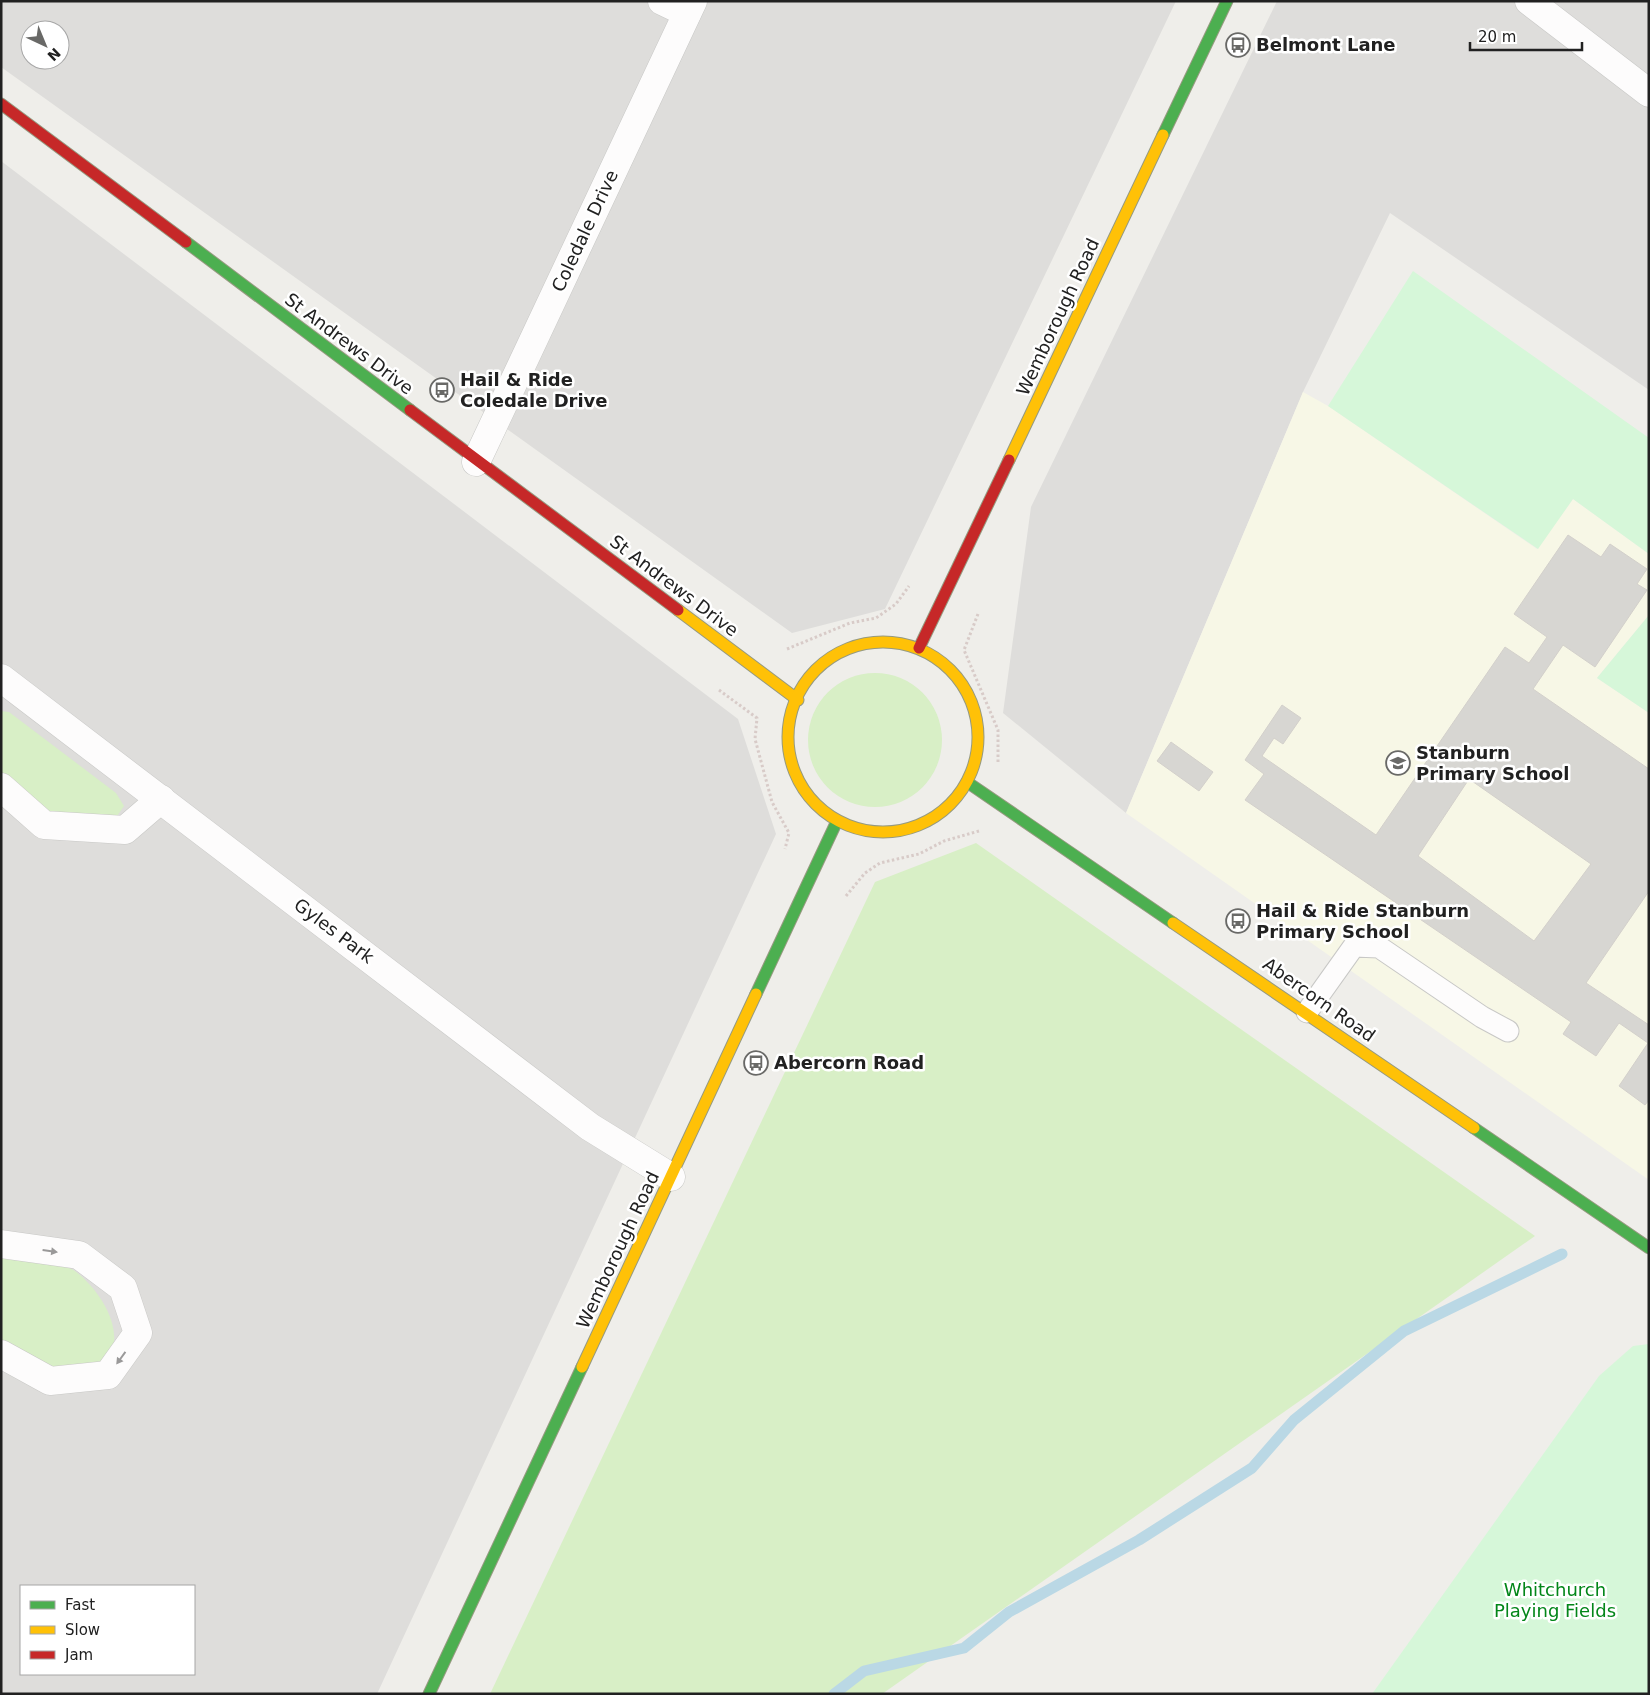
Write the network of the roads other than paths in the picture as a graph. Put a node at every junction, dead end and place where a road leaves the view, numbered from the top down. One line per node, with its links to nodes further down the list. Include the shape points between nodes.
1 (662, 1): 4 (street)
2 (1227, 1): 8 (street, Wemborough Road)
3 (1529, 1): 5 (street)
4 (690, 7): 7 (street, Coledale Drive)
5 (1649, 93)
6 (1, 104): 7 (street, St Andrews Drive)
7 (476, 462): 10 (street, St Andrews Drive)
8 (920, 648): 10 (street, via 902,643 874,642 846,648 822,663); 11 (street, via 952,670 969,695 978,724 977,754)
9 (1, 678): 13 (street, Gyles Park)
10 (798, 700): 14 (street, via 790,713 787,745 795,775 812,802)
11 (967, 782): 14 (street, via 949,806 924,823 896,832 866,831); 15 (street, Abercorn Road)
12 (1, 787): 13 (street, via 44,825 125,830)
13 (161, 799): 17 (street, Gyles Park, via 590,1127)
14 (837, 821): 17 (street, Wemborough Road)
15 (1307, 1012): 16 (lane, via 1354,946 1379,947); 19 (street, Abercorn Road)
16 (1508, 1031)
17 (672, 1177): 21 (street, Wemborough Road)
18 (1, 1244): 20 (street, one-way to 20, via 79,1255 123,1288 138,1333 108,1375 50,1381)
19 (1649, 1248)
20 (1, 1354)
21 (429, 1694)

